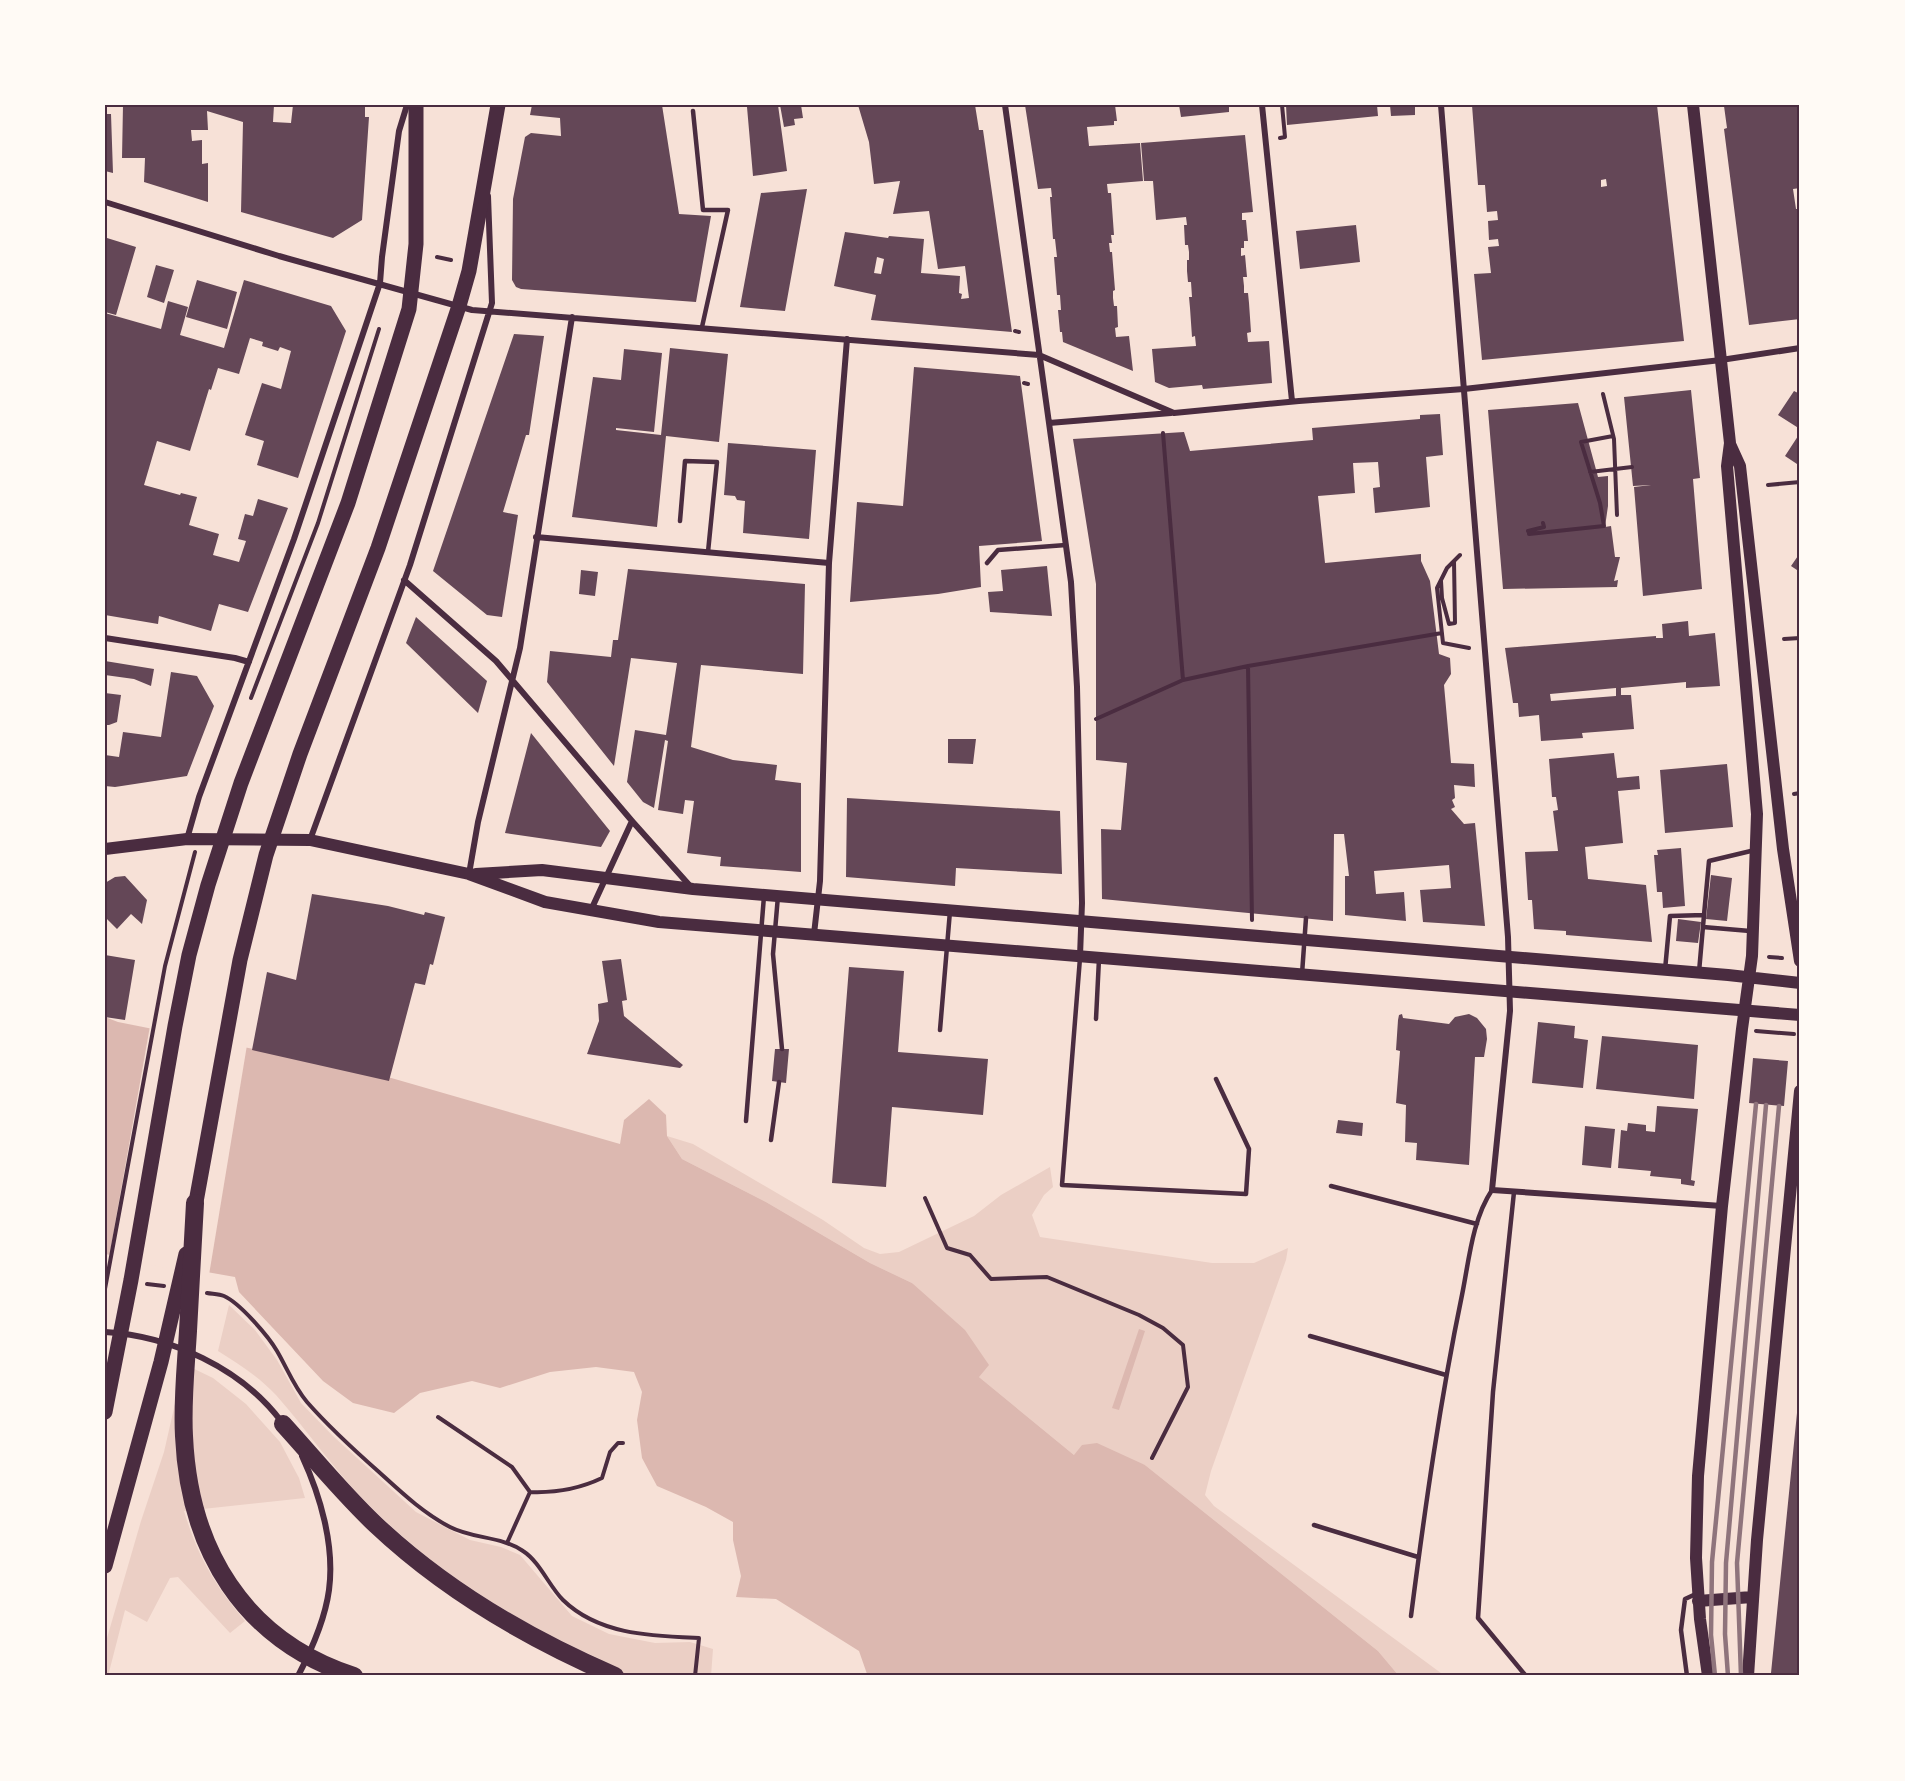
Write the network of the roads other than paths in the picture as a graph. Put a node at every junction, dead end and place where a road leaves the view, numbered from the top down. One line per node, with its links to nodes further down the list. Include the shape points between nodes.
1 (406, 105): 11 (street, via 399,131)
2 (416, 105): 12 (main road)
3 (498, 105): 9 (main road)
4 (1005, 105): 19 (street)
5 (1262, 105): 22 (street)
6 (1441, 105): 21 (street)
7 (1693, 105): 20 (main road)
8 (693, 111): 16 (lane, via 703,210 728,210)
9 (487, 167): 13 (main road); 14 (street, via 493,284)
10 (105, 202): 11 (street)
11 (380, 283): 12 (street); 34 (street)
12 (412, 292): 13 (street); 88 (main road, via 403,332 337,534 241,783 198,919 174,1026)
13 (459, 306): 14 (street); 82 (main road, via 378,548 292,776 256,891)
14 (489, 311): 15 (street); 32 (street)
15 (572, 317): 16 (street); 27 (street)
16 (702, 327): 17 (street)
17 (847, 339): 19 (street); 30 (street)
18 (1800, 348): 20 (street)
19 (1039, 354): 23 (street); 24 (street)
20 (1721, 360): 21 (street); 25 (main road)
21 (1464, 389): 22 (street); 61 (street)
22 (1292, 402): 23 (street)
23 (1174, 413): 24 (street)
24 (1049, 423): 28 (street)
25 (1730, 443): 40 (main road, via 1727,466 1756,802); 62 (main road, via 1740,466 1783,849)
26 (680, 521): 29 (lane, via 685,460 717,462)
27 (536, 537): 29 (street); 35 (street, via 520,648)
28 (1066, 545): 31 (lane, via 998,550); 51 (street, via 1077,687)
29 (708, 552): 30 (street)
30 (829, 563): 46 (street)
31 (987, 563)
32 (404, 580): 35 (street); 38 (street)
33 (105, 638): 34 (street)
34 (249, 662): 37 (street)
35 (511, 679): 36 (street); 41 (street)
36 (632, 821): 42 (street); 43 (street)
37 (187, 839): 38 (main road); 39 (main road)
38 (310, 840): 41 (main road)
39 (105, 849)
40 (1756, 850): 49 (lane, via 1709,861); 54 (main road)
41 (469, 874): 42 (main road, via 542,870); 47 (main road, via 545,902)
42 (606, 879): 43 (main road); 47 (street)
43 (693, 889): 44 (main road)
44 (765, 895): 45 (main road); 53 (lane)
45 (778, 896): 46 (main road); 55 (lane)
46 (818, 900): 48 (main road); 56 (street)
47 (591, 910): 53 (main road, via 659,922)
48 (950, 911): 51 (main road); 58 (lane)
49 (1704, 915): 52 (lane); 63 (lane, via 1670,916)
50 (1306, 918): 57 (lane)
51 (1082, 921): 57 (main road); 59 (street)
52 (1703, 927): 54 (lane); 64 (lane)
53 (762, 930): 55 (main road); 77 (lane)
54 (1753, 931): 66 (main road)
55 (775, 932): 56 (main road); 73 (lane, via 773,954)
56 (814, 935): 58 (main road)
57 (1305, 940): 61 (main road); 65 (lane)
58 (947, 946): 59 (main road); 72 (lane)
59 (1080, 956): 60 (main road); 74 (lane, via 1062,1185 1246,1194 1249,1149)
60 (1099, 957): 65 (main road); 71 (lane)
61 (1508, 957): 63 (main road); 68 (street)
62 (1800, 961)
63 (1665, 970): 64 (main road)
64 (1699, 972): 66 (main road)
65 (1302, 974): 68 (main road)
66 (1750, 977): 67 (main road); 69 (main road)
67 (1800, 983)
68 (1509, 991): 69 (main road); 80 (street)
69 (1745, 1010): 70 (main road); 83 (main road)
70 (1800, 1015)
71 (1096, 1019)
72 (940, 1030)
73 (782, 1049)
74 (1216, 1079)
75 (779, 1082): 78 (lane)
76 (1800, 1091): 94 (main road)
77 (746, 1121)
78 (771, 1140)
79 (1331, 1186): 84 (lane)
80 (1492, 1190): 81 (street); 84 (lane)
81 (1514, 1192): 83 (street); 99 (lane, via 1494,1392 1478,1618)
82 (195, 1203): 92 (main road, via 172,1318); 97 (highway, via 184,1411 186,1459 198,1521 224,1579 253,1615 301,1653)
83 (1722, 1206): 93 (main road, via 1698,1476)
84 (1477, 1224): 87 (lane)
85 (105, 1332): 89 (street, via 154,1340 208,1361 250,1388)
86 (1310, 1336): 87 (lane)
87 (1446, 1375): 91 (lane)
88 (105, 1412)
89 (283, 1424): 96 (street, via 312,1479 330,1558 323,1616); 98 (highway, via 358,1507 429,1570 484,1609)
90 (1314, 1526): 91 (lane)
91 (1418, 1557): 95 (lane)
92 (105, 1566)
93 (1698, 1597): 94 (main road); 100 (lane, via 1685,1599 1681,1622); 101 (main road)
94 (1752, 1597): 102 (main road)
95 (1411, 1616)
96 (298, 1676)
97 (354, 1676)
98 (615, 1676)
99 (1526, 1676)
100 (1686, 1676)
101 (1708, 1676)
102 (1748, 1676)

